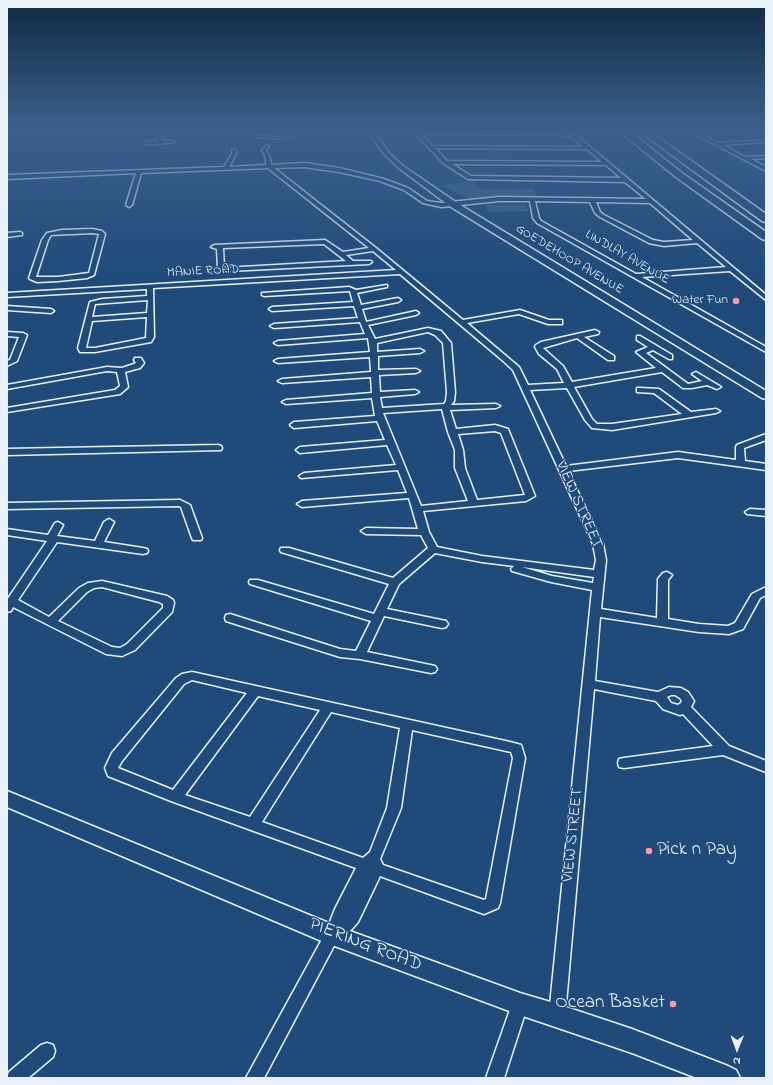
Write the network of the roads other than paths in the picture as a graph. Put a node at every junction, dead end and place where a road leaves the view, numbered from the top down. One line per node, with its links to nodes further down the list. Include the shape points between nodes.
1 (136, 182): 11 (street)
2 (286, 182): 18 (street, VIEW STREET)
3 (385, 182): 12 (street, via 402,187 427,203)
4 (421, 182): 12 (main road, GOEDEHOOP AVENUE)
5 (629, 182): 10 (street)
6 (688, 182): 16 (highway)
7 (714, 182): 13 (highway)
8 (532, 199): 9 (street); 12 (street, via 490,199); 26 (street, LINDLAY AVENUE, via 539,222)
9 (592, 200): 10 (street); 17 (street, via 602,216 649,241 664,244)
10 (650, 201): 17 (street)
11 (129, 205)
12 (454, 205): 81 (main road, GOEDEHOOP AVENUE)
13 (766, 219)
14 (20, 234): 15 (street)
15 (7, 235)
16 (766, 237)
17 (698, 241): 22 (street)
18 (372, 247): 19 (street); 25 (street, VIEW STREET)
19 (339, 252): 21 (street); 23 (street, via 330,244 319,242 217,247)
20 (370, 262): 21 (street)
21 (351, 263): 23 (street)
22 (730, 269): 26 (street); 37 (street)
23 (221, 270): 24 (street)
24 (210, 271)
25 (401, 272): 30 (street, MANIE ROAD); 47 (street, VIEW STREET)
26 (635, 276): 59 (street, LINDLAY AVENUE)
27 (66, 278): 28 (street); 28 (street, via 92,274 102,233 92,231 49,234 32,278); 32 (street)
28 (58, 279): 31 (street)
29 (385, 286): 33 (street)
30 (150, 287): 32 (street, MANIE ROAD); 36 (street)
31 (53, 292): 32 (street, MANIE ROAD); 35 (street, MANIE ROAD)
32 (66, 292)
33 (354, 292): 34 (street, via 353,289 349,289); 39 (street)
34 (264, 294)
35 (7, 295)
36 (151, 298): 44 (street); 45 (street, via 95,301 90,304)
37 (766, 298)
38 (398, 300): 39 (street)
39 (358, 306): 41 (street); 46 (street)
40 (7, 308): 42 (street)
41 (272, 309)
42 (51, 311)
43 (416, 313): 46 (street)
44 (150, 315): 45 (street); 45 (street, via 148,340 88,351 82,348)
45 (88, 319)
46 (364, 322): 49 (street); 56 (street)
47 (462, 322): 48 (street, via 515,312 524,312 548,322); 75 (street, VIEW STREET, via 516,369)
48 (559, 322)
49 (274, 326)
50 (28, 327): 53 (street)
51 (595, 332): 54 (street)
52 (7, 334): 53 (street)
53 (20, 334): 66 (street, via 23,335 18,350 13,361)
54 (578, 336): 63 (street); 74 (street, via 539,347)
55 (640, 338): 58 (street)
56 (371, 339): 57 (street); 61 (street); 84 (street, via 424,330 438,333 447,343 451,392)
57 (278, 343)
58 (655, 347): 62 (street); 67 (street, via 640,352)
59 (766, 350)
60 (420, 351): 61 (street)
61 (374, 354): 65 (street); 70 (street)
62 (669, 357)
63 (611, 358)
64 (138, 360): 68 (street, via 140,363 137,366)
65 (278, 361)
66 (7, 364)
67 (663, 369): 73 (street, via 688,386); 74 (street)
68 (121, 371): 76 (street, via 107,369); 85 (street, via 124,387 117,392)
69 (416, 371): 70 (street)
70 (374, 374): 72 (street); 80 (street)
71 (696, 374): 73 (street)
72 (282, 381)
73 (708, 382): 77 (street)
74 (572, 383): 75 (street); 88 (street, via 589,420 595,426 612,427)
75 (524, 386): 99 (street, VIEW STREET)
76 (7, 388)
77 (717, 388)
78 (640, 390): 88 (street, via 657,387)
79 (415, 392): 80 (street)
80 (376, 396): 82 (street); 87 (street)
81 (766, 396)
82 (286, 402)
83 (496, 406): 84 (street)
84 (447, 407): 87 (street); 90 (street)
85 (7, 410)
86 (716, 411): 88 (street)
87 (379, 414): 89 (street); 92 (street)
88 (688, 414)
89 (294, 425)
90 (452, 432): 102 (street, via 459,450 460,468); 102 (street, via 495,428 505,431 530,493 526,498)
91 (766, 437): 96 (street, via 740,447)
92 (391, 442): 94 (street); 97 (street)
93 (218, 448): 95 (street)
94 (300, 450)
95 (7, 452)
96 (740, 463): 98 (street); 99 (street, via 678,455)
97 (401, 467): 100 (street); 101 (street)
98 (766, 467)
99 (562, 469): 120 (street, VIEW STREET, via 598,544 601,560)
100 (304, 476)
101 (413, 495): 103 (street); 105 (street)
102 (473, 503): 105 (street)
103 (302, 504)
104 (7, 506): 113 (street, via 180,503 184,505)
105 (417, 509): 112 (street)
106 (750, 512): 107 (street)
107 (766, 513)
108 (109, 522): 115 (street)
109 (58, 525): 114 (street)
110 (366, 531): 112 (street)
111 (7, 532): 114 (street)
112 (424, 532): 116 (street)
113 (197, 538)
114 (52, 539): 115 (street); 126 (street)
115 (98, 545): 118 (street)
116 (434, 549): 119 (street); 123 (street)
117 (285, 550): 123 (street)
118 (143, 551)
119 (552, 574): 120 (street); 124 (street)
120 (599, 574): 124 (street, VIEW STREET)
121 (667, 575): 131 (street, via 664,579)
122 (254, 582): 128 (street)
123 (395, 582): 128 (street)
124 (598, 587): 127 (street, VIEW STREET)
125 (766, 590): 131 (street, via 756,596 742,623 735,629 723,631)
126 (10, 605): 130 (street)
127 (595, 612): 131 (street); 135 (street, VIEW STREET)
128 (379, 616): 132 (street); 133 (street)
129 (230, 618): 133 (street, via 328,650)
130 (50, 622): 130 (street, via 110,651 122,652 131,647 168,609 169,603 140,593 92,584)
131 (662, 622)
132 (442, 624)
133 (360, 655): 134 (street)
134 (431, 669)
135 (589, 684): 139 (street, via 661,697 669,691 681,693 688,701 685,708); 148 (street, VIEW STREET)
136 (255, 691): 137 (street); 142 (street); 142 (street, via 199,677 186,677 116,757 111,768 114,772)
137 (328, 708): 138 (street); 144 (street)
138 (407, 724): 145 (street, via 394,808); 145 (street, via 516,749 519,758 494,901 492,905 484,907)
139 (724, 750): 140 (street); 141 (street)
140 (624, 763)
141 (766, 767)
142 (176, 797): 144 (street)
143 (7, 799): 146 (main road, PIERING ROAD)
144 (253, 824): 145 (street)
145 (372, 863): 146 (street, via 370,884 353,916)
146 (332, 935): 147 (main road, PIERING ROAD); 151 (street)
147 (520, 1004): 148 (main road, PIERING ROAD); 152 (street)
148 (557, 1015): 153 (main road, PIERING ROAD)
149 (46, 1051): 150 (street)
150 (15, 1078)
151 (255, 1078)
152 (495, 1078)
153 (728, 1078)

